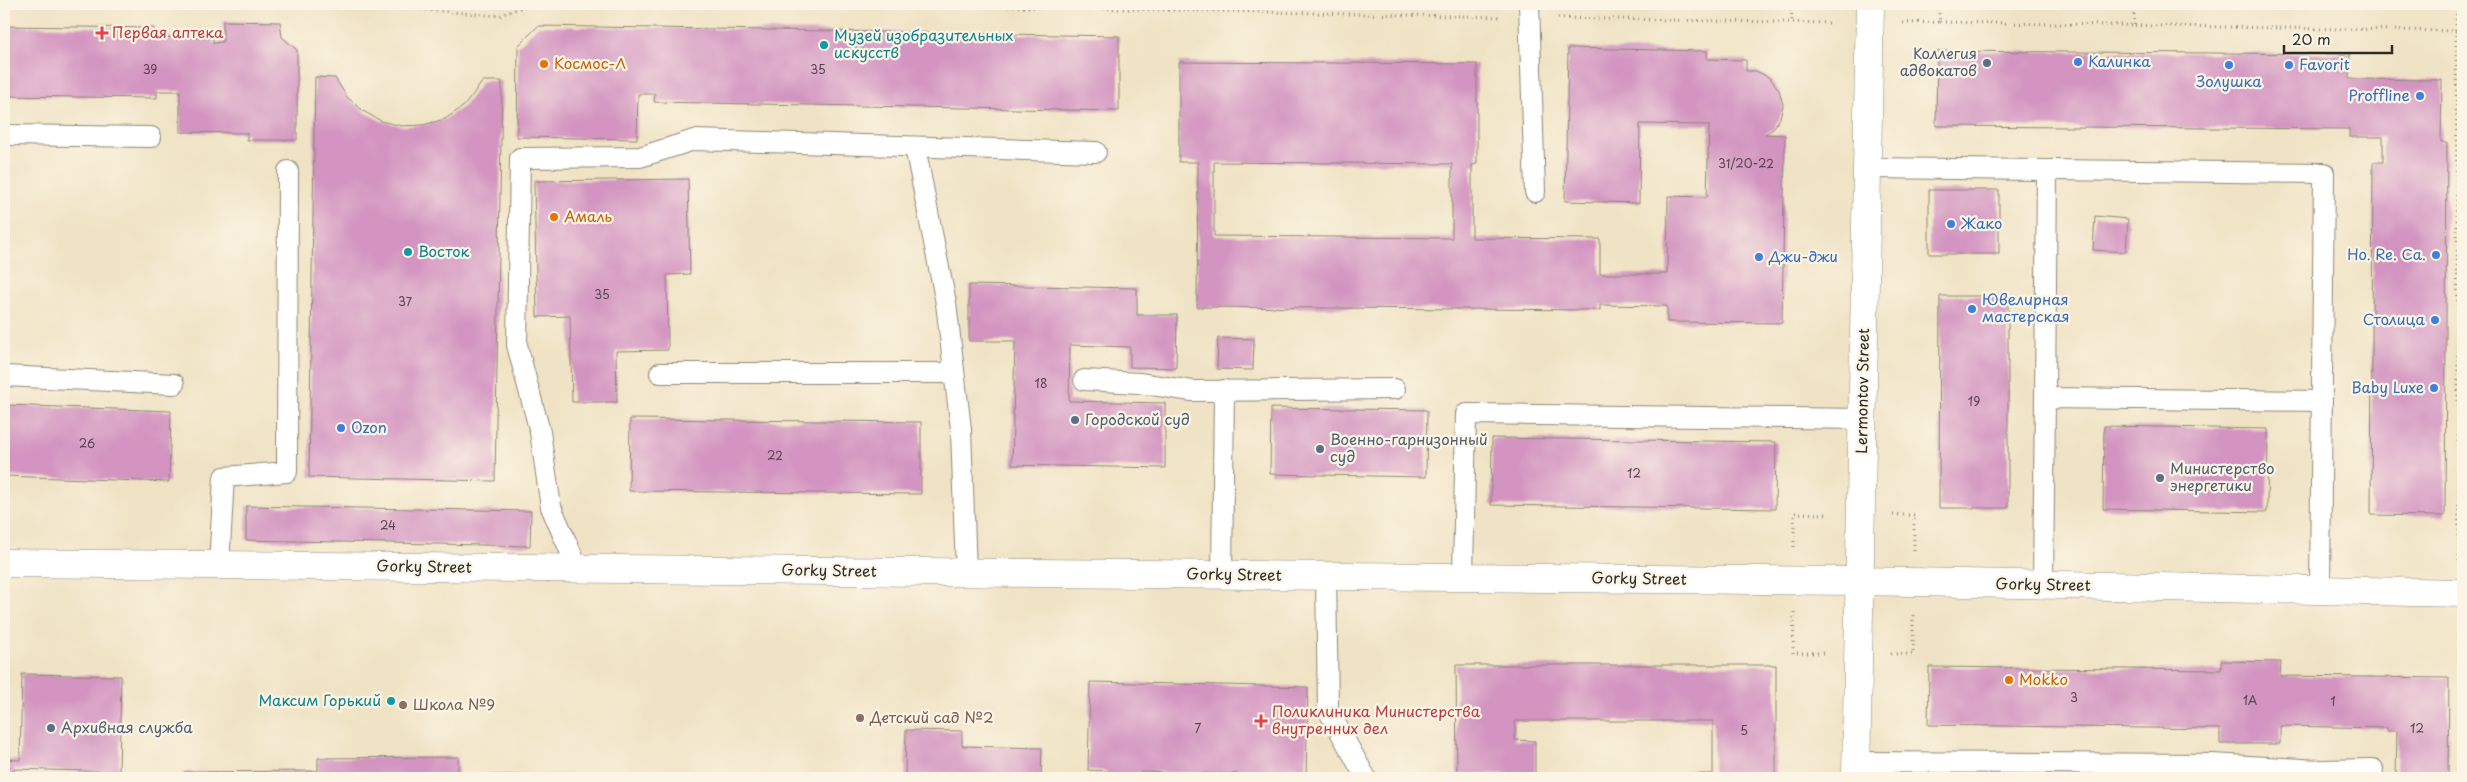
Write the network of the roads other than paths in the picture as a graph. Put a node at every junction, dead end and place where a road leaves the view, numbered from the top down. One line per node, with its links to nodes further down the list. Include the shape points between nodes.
1 (1870, 4): 7 (street, Lermontov Street)
2 (1529, 11): 10 (lane)
3 (4, 135): 4 (lane)
4 (151, 137)
5 (915, 147): 6 (lane); 12 (lane, via 946,303); 23 (lane, via 694,140 640,157 520,158 517,345 540,432 551,507)
6 (1096, 152)
7 (1868, 168): 8 (lane); 20 (street, Lermontov Street)
8 (2047, 170): 18 (lane); 19 (lane, via 2324,173)
9 (288, 171): 22 (lane, via 287,472 224,477)
10 (1535, 192)
11 (660, 373): 12 (lane)
12 (954, 373): 24 (lane, via 961,429)
13 (4, 376): 15 (lane)
14 (1084, 380): 17 (lane, via 1139,383 1192,391)
15 (174, 384)
16 (1394, 388): 17 (lane)
17 (1224, 390): 25 (lane)
18 (2045, 398): 19 (lane); 29 (lane)
19 (2322, 401): 30 (lane)
20 (1863, 419): 27 (lane, via 1466,414); 28 (street, Lermontov Street)
21 (4, 564): 22 (street, Gorky Street)
22 (219, 566): 23 (street, Gorky Street)
23 (578, 569): 24 (street, Gorky Street)
24 (966, 572): 25 (street, Gorky Street)
25 (1222, 575): 26 (street, Gorky Street)
26 (1326, 576): 27 (street, Gorky Street); 34 (lane, via 1328,710)
27 (1462, 577): 28 (street, Gorky Street)
28 (1859, 581): 29 (street, Gorky Street); 32 (street, Lermontov Street)
29 (2043, 585): 30 (street, Gorky Street)
30 (2320, 590): 31 (street, Gorky Street)
31 (2463, 593)
32 (1857, 770): 33 (lane)
33 (2005, 771): 35 (lane, via 2212,764 2321,770 2373,768)
34 (1366, 778)
35 (2372, 778)

